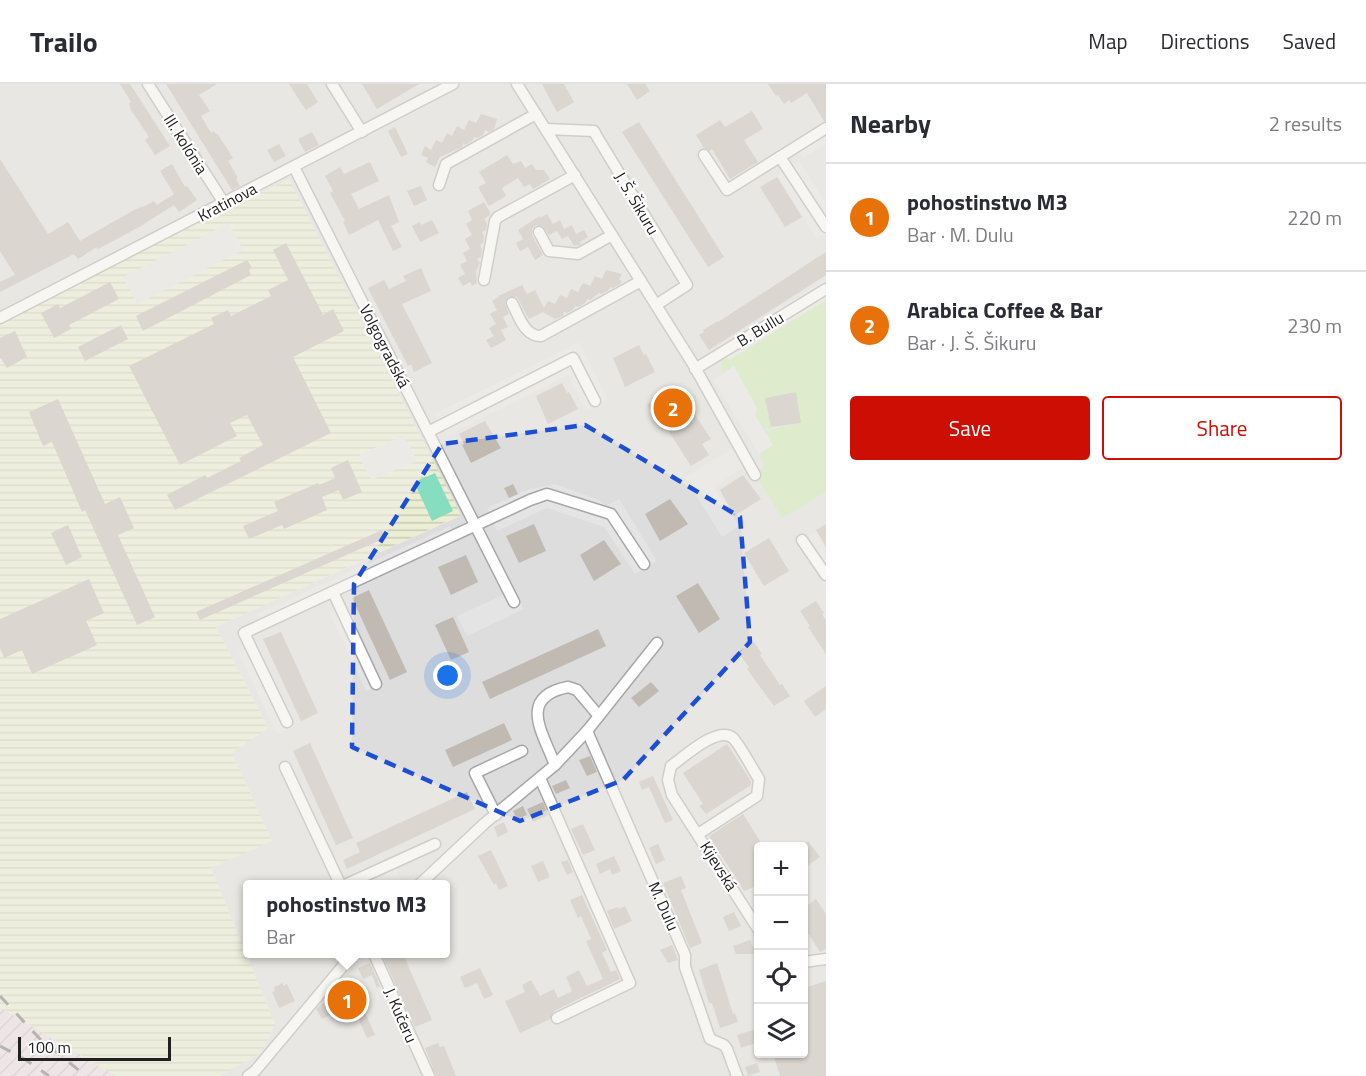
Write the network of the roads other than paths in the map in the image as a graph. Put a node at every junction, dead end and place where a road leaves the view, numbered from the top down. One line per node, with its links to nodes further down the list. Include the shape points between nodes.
1 (148, 84): 14 (street, III. kolónia)
2 (332, 84): 8 (street)
3 (453, 84): 8 (street, Kratinova)
4 (517, 84): 5 (street)
5 (536, 114): 7 (street); 13 (street, via 446,164)
6 (826, 128): 10 (street)
7 (546, 129): 12 (street); 22 (street, J. Š. Šikuru, via 594,131 687,285)
8 (362, 132): 11 (street, Kratinova)
9 (704, 155): 10 (street, via 727,190)
10 (780, 157): 15 (street)
11 (294, 166): 14 (street, Kratinova); 26 (street, Volgogradská)
12 (575, 175): 17 (street); 18 (street, via 498,217)
13 (439, 185)
14 (224, 203): 23 (street, Kratinova)
15 (826, 227)
16 (539, 232): 17 (street, via 549,251 574,255)
17 (612, 235): 19 (street)
18 (484, 280)
19 (641, 281): 21 (street, via 540,336 527,333); 22 (street)
20 (826, 290): 24 (street, B. Bullu)
21 (512, 303)
22 (656, 305): 24 (street)
23 (0, 318)
24 (696, 369): 27 (street)
25 (595, 401): 26 (street, via 573,358)
26 (428, 432): 28 (street, Volgogradská)
27 (755, 475)
28 (476, 526): 30 (street, via 548,494 611,514); 32 (street); 33 (street, Volgogradská)
29 (802, 540): 31 (street)
30 (644, 564)
31 (826, 574)
32 (333, 592): 35 (street); 37 (street, via 244,633)
33 (514, 602)
34 (657, 643): 36 (street)
35 (376, 684)
36 (598, 716): 38 (street); 40 (street, via 577,690 568,687 543,698 537,716)
37 (287, 722)
38 (586, 731): 40 (street); 57 (street, M. Dulu, via 685,955 685,967 710,1040 727,1049)
39 (522, 751): 43 (street, via 475,773)
40 (555, 765): 42 (street)
41 (285, 767): 46 (street)
42 (540, 778): 43 (street); 54 (street, via 630,983)
43 (496, 815): 48 (street)
44 (698, 834): 44 (street, Kijevská, via 672,795 668,780 671,766 714,736 733,738 759,780 757,796); 49 (street, Kijevská)
45 (435, 844): 47 (street)
46 (338, 880)
47 (358, 880)
48 (425, 880)
49 (754, 921)
50 (350, 958): 55 (street)
51 (376, 958): 56 (street, J. Kučeru)
52 (826, 959): 53 (street)
53 (808, 961)
54 (557, 1017)
55 (254, 1074)
56 (429, 1076)
57 (737, 1076)

